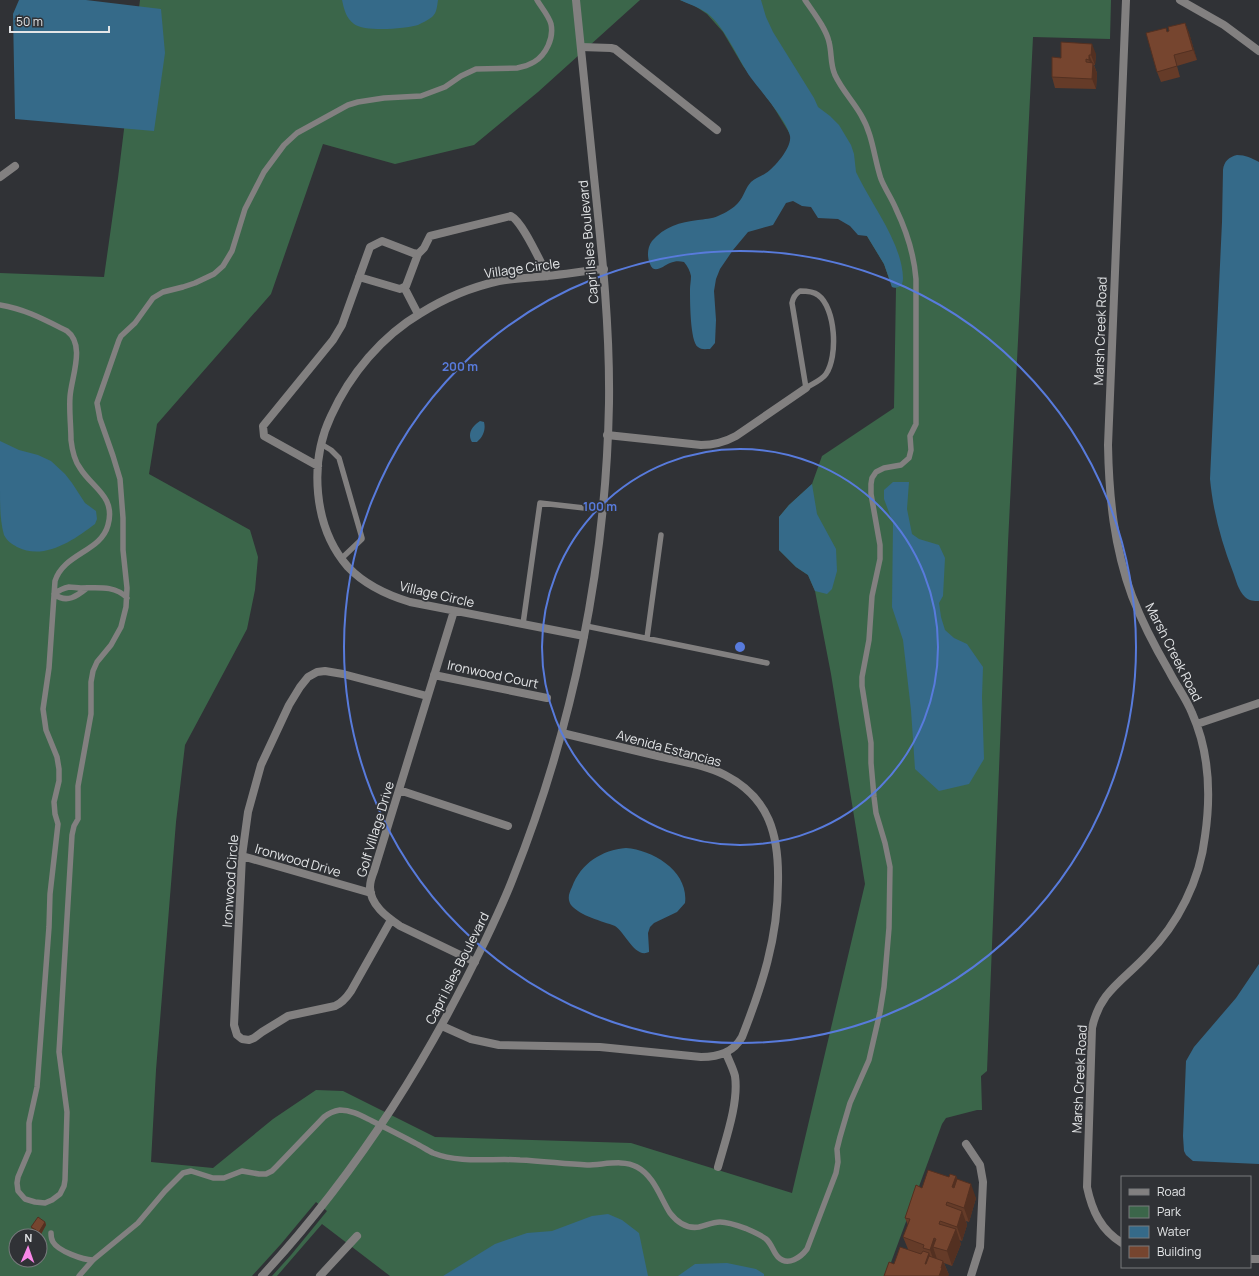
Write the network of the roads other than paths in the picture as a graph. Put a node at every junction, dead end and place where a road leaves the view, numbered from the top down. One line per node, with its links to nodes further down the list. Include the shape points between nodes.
1 (537, 0): 27 (lane, via 552,29 550,43 535,61 516,68 476,69 445,87 421,96 384,98 348,105 290,139 271,162 257,187 224,266 202,280 163,292 153,298 135,323 118,340 97,403 120,479)
2 (576, 0): 6 (street, Capri Isles Boulevard)
3 (805, 0): 48 (lane, via 826,33 832,68 839,84 865,123 882,181 906,231 916,279 916,424 910,436 910,458 901,465 879,469 872,478 871,494 880,559 872,596 869,640 861,680 871,743 876,813 890,867 885,974 880,1012 869,1060 850,1103 837,1149 838,1162 833,1180 807,1249 799,1258 785,1261 778,1258 767,1240 748,1230 724,1222 688,1226 670,1213 648,1175 637,1166 618,1163 576,1164 454,1158 433,1152)
4 (1126, 0): 38 (street, Marsh Creek Road, via 1108,445 1110,496 1118,546 1132,596 1157,650)
5 (1180, 0): 7 (street, via 1224,25)
6 (581, 47): 8 (street, via 615,49); 12 (street, Capri Isles Boulevard)
7 (1259, 51)
8 (717, 130)
9 (16, 166): 10 (street)
10 (0, 177)
11 (418, 254): 13 (street, via 430,236 511,216 522,227); 14 (street, via 382,241 370,247); 15 (street)
12 (604, 269): 13 (street, Village Circle); 19 (street, Capri Isles Boulevard, via 609,359)
13 (548, 276): 17 (street, Village Circle, via 483,285 439,302)
14 (359, 277): 15 (street, via 400,289); 21 (street, via 342,325 333,340 264,426 264,436)
15 (404, 287): 17 (street)
16 (0, 305): 26 (lane, via 34,315 67,332 75,341 77,355 70,397 73,452 80,468 100,489 109,509 105,532 93,545 61,569)
17 (418, 314): 20 (street, Village Circle, via 375,350 358,370 330,416)
18 (806, 388): 18 (lane, via 825,376 833,356 833,342 829,311 825,302 810,291 800,291 793,297 792,303); 19 (street, via 736,436 710,445)
19 (607, 435): 22 (street, Capri Isles Boulevard)
20 (321, 444): 21 (street, Village Circle); 24 (lane, via 339,458 362,538)
21 (318, 466): 24 (street, Village Circle, via 322,515 330,537)
22 (602, 510): 29 (lane, via 540,503); 30 (street, Capri Isles Boulevard)
23 (661, 535): 32 (lane)
24 (342, 558): 28 (street, Village Circle, via 360,578 385,593 410,602)
25 (87, 588): 26 (lane, via 68,587); 26 (lane, via 69,599); 27 (lane, via 112,590)
26 (54, 594): 27 (lane, via 44,709 46,730 59,769 60,781 54,802 58,824 50,894 37,1087 29,1123 29,1151 16,1183 22,1197 40,1203 56,1198 63,1190 65,1180 67,1112 59,1052 72,835 78,819 78,786 91,714 92,677 97,662 121,627)
27 (127, 598)
28 (454, 610): 29 (street, Village Circle); 34 (street)
29 (523, 624): 31 (street, Village Circle)
30 (586, 626): 31 (street, Capri Isles Boulevard); 32 (lane)
31 (584, 636): 39 (street, Capri Isles Boulevard)
32 (646, 638): 33 (lane)
33 (767, 663)
34 (434, 675): 35 (street); 36 (street, Ironwood Court)
35 (427, 696): 40 (street, Golf Village Drive); 42 (street, Ironwood Circle, via 332,671 317,672 308,677 290,705 261,765 248,812)
36 (547, 698)
37 (1259, 704): 38 (street)
38 (1197, 724): 53 (street, Marsh Creek Road, via 1208,788 1208,810 1200,864 1171,926 1148,955 1106,995 1098,1008 1092,1028 1087,1187 1092,1208 1102,1226)
39 (562, 733): 45 (street, Capri Isles Boulevard, via 518,865); 47 (street, Avenida Estancias, via 717,771 747,790 767,816 776,841 778,866 775,930 762,982 742,1037)
40 (399, 790): 41 (street); 43 (street, Golf Village Drive, via 371,882)
41 (508, 826)
42 (242, 856): 43 (street, Ironwood Drive); 44 (street, Ironwood Circle, via 234,1025 237,1035 242,1039 254,1038 288,1016 340,1004 351,991)
43 (371, 893): 44 (street, Golf Village Drive, via 379,909)
44 (391, 920): 45 (street, Golf Village Drive)
45 (475, 962): 46 (street, Capri Isles Boulevard)
46 (442, 1026): 47 (street, via 471,1039 499,1045 600,1047 701,1057); 48 (street, Capri Isles Boulevard)
47 (726, 1054): 50 (street, via 736,1084 735,1101)
48 (381, 1125): 54 (lane, via 353,1112 336,1111 324,1117 269,1173 240,1171 226,1178 191,1171 183,1173 138,1223); 56 (street, Capri Isles Boulevard, via 312,1219)
49 (966, 1144): 58 (street, via 980,1165 984,1182 980,1247)
50 (718, 1167)
51 (51, 1233): 54 (lane, via 55,1245 79,1258)
52 (357, 1236): 57 (street)
53 (1121, 1243)
54 (93, 1260): 55 (lane)
55 (78, 1276)
56 (262, 1276)
57 (320, 1276)
58 (971, 1276)

